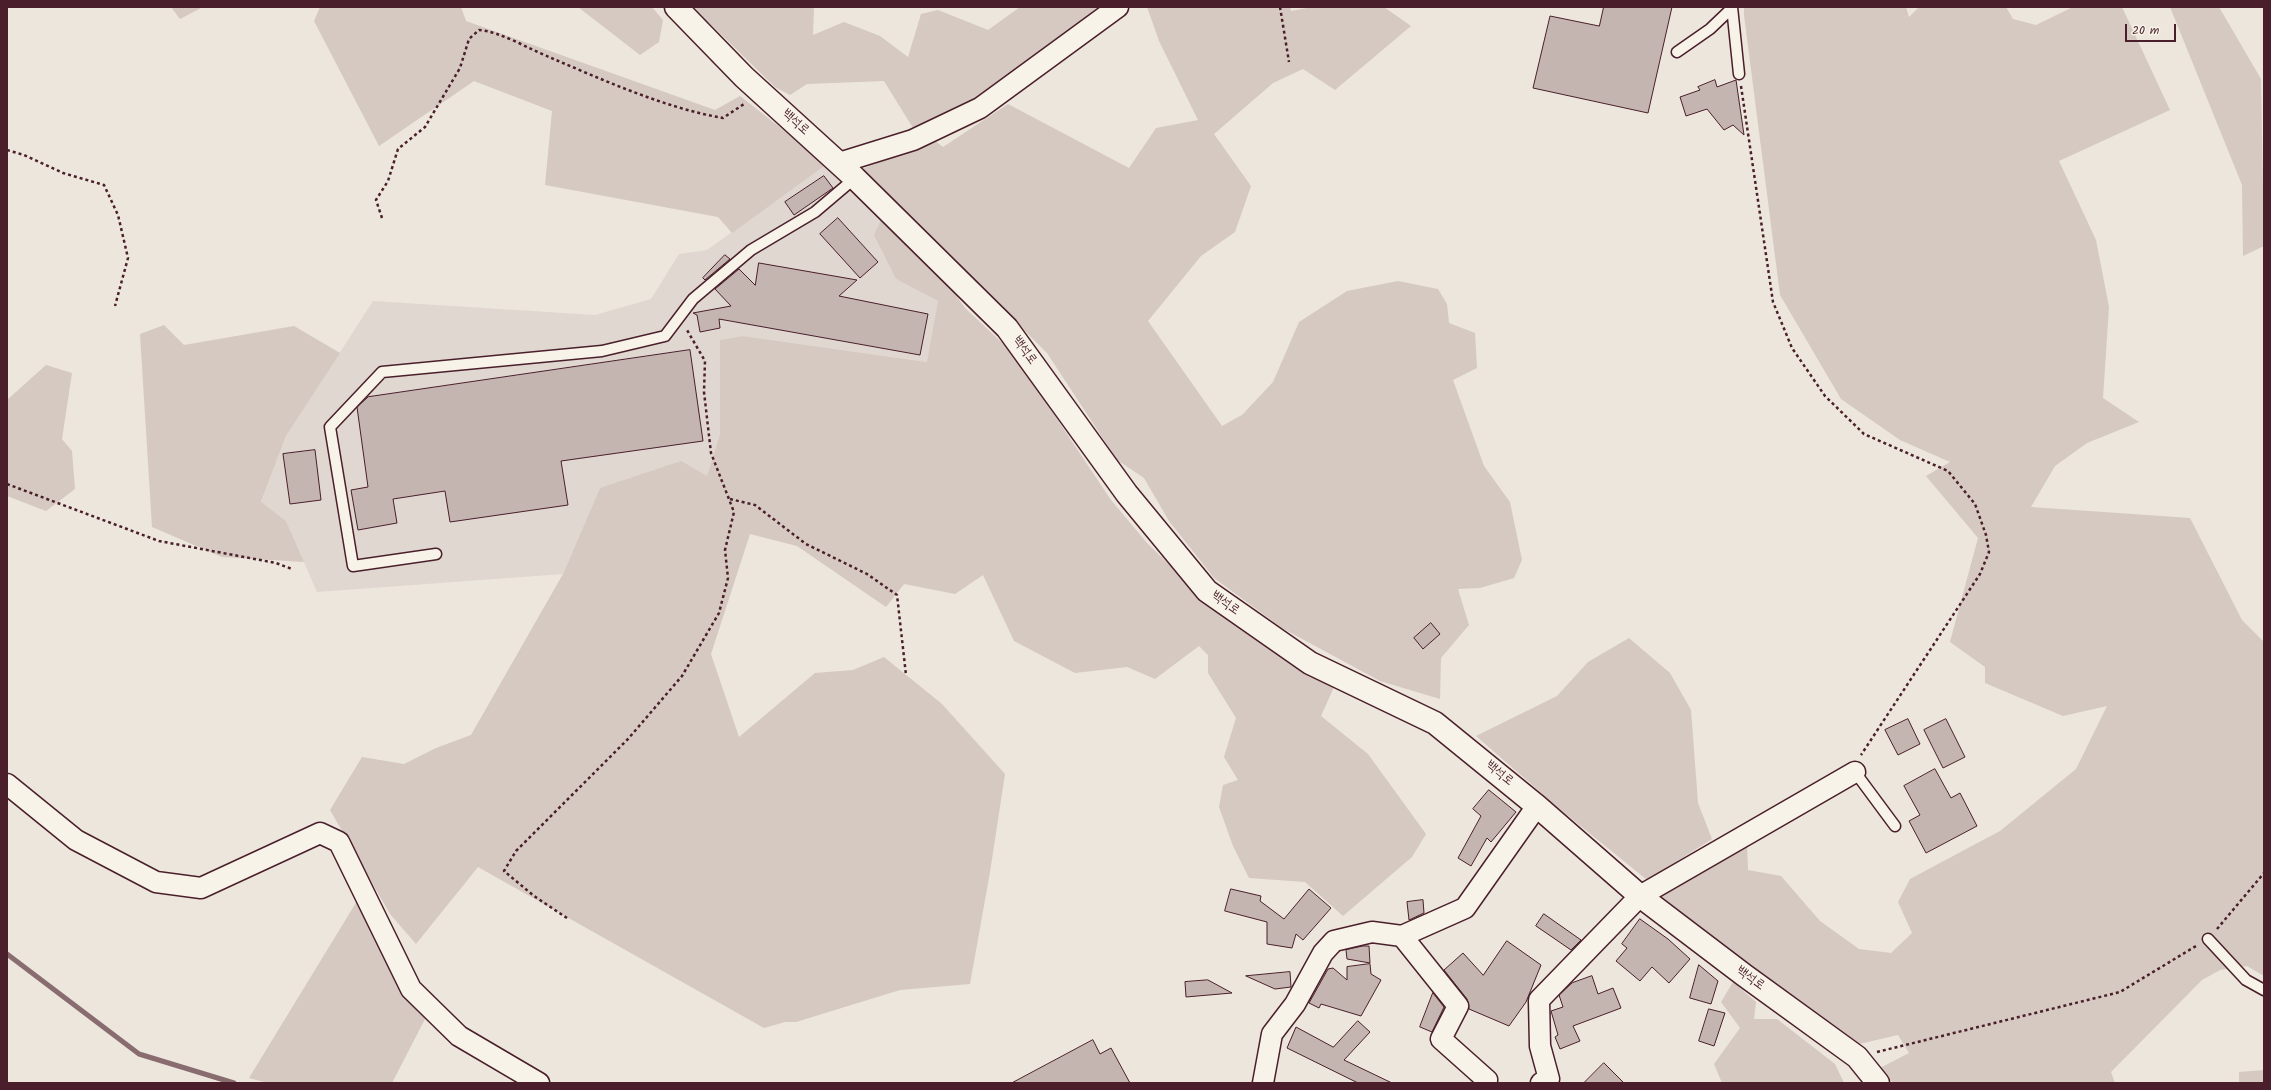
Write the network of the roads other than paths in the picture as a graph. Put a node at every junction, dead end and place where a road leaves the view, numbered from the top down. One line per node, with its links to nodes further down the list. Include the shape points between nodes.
1 (676, 7): 6 (street, 백석로, via 760,91)
2 (1118, 7): 6 (street, via 980,108 912,140)
3 (1732, 7): 4 (lane, via 1710,29); 5 (lane)
4 (1677, 52)
5 (1739, 74)
6 (839, 163): 7 (street, 백석로)
7 (855, 178): 8 (lane, via 815,212 751,250 693,299 666,336 602,351 382,372 330,427 353,566); 11 (street, 백석로, via 1007,328 1127,494 1207,591 1310,663 1435,723)
8 (436, 554)
9 (1855, 772): 12 (lane); 13 (street)
10 (7, 784): 17 (street, via 76,840 156,882 201,888 320,833 339,842 411,989 459,1036)
11 (1537, 806): 13 (street, 백석로); 14 (street, via 1465,908)
12 (1895, 826)
13 (1640, 896): 20 (street, via 1539,1000 1540,1046 1549,1079); 21 (street, 백석로, via 1858,1057)
14 (1402, 936): 18 (street, via 1372,932 1334,941 1323,953 1295,1004 1272,1034); 19 (street, via 1458,1006 1441,1039 1487,1080)
15 (2208, 939): 16 (lane, via 2246,980)
16 (2264, 990)
17 (539, 1083)
18 (1263, 1083)
19 (1486, 1083)
20 (1541, 1083)
21 (1878, 1083)

